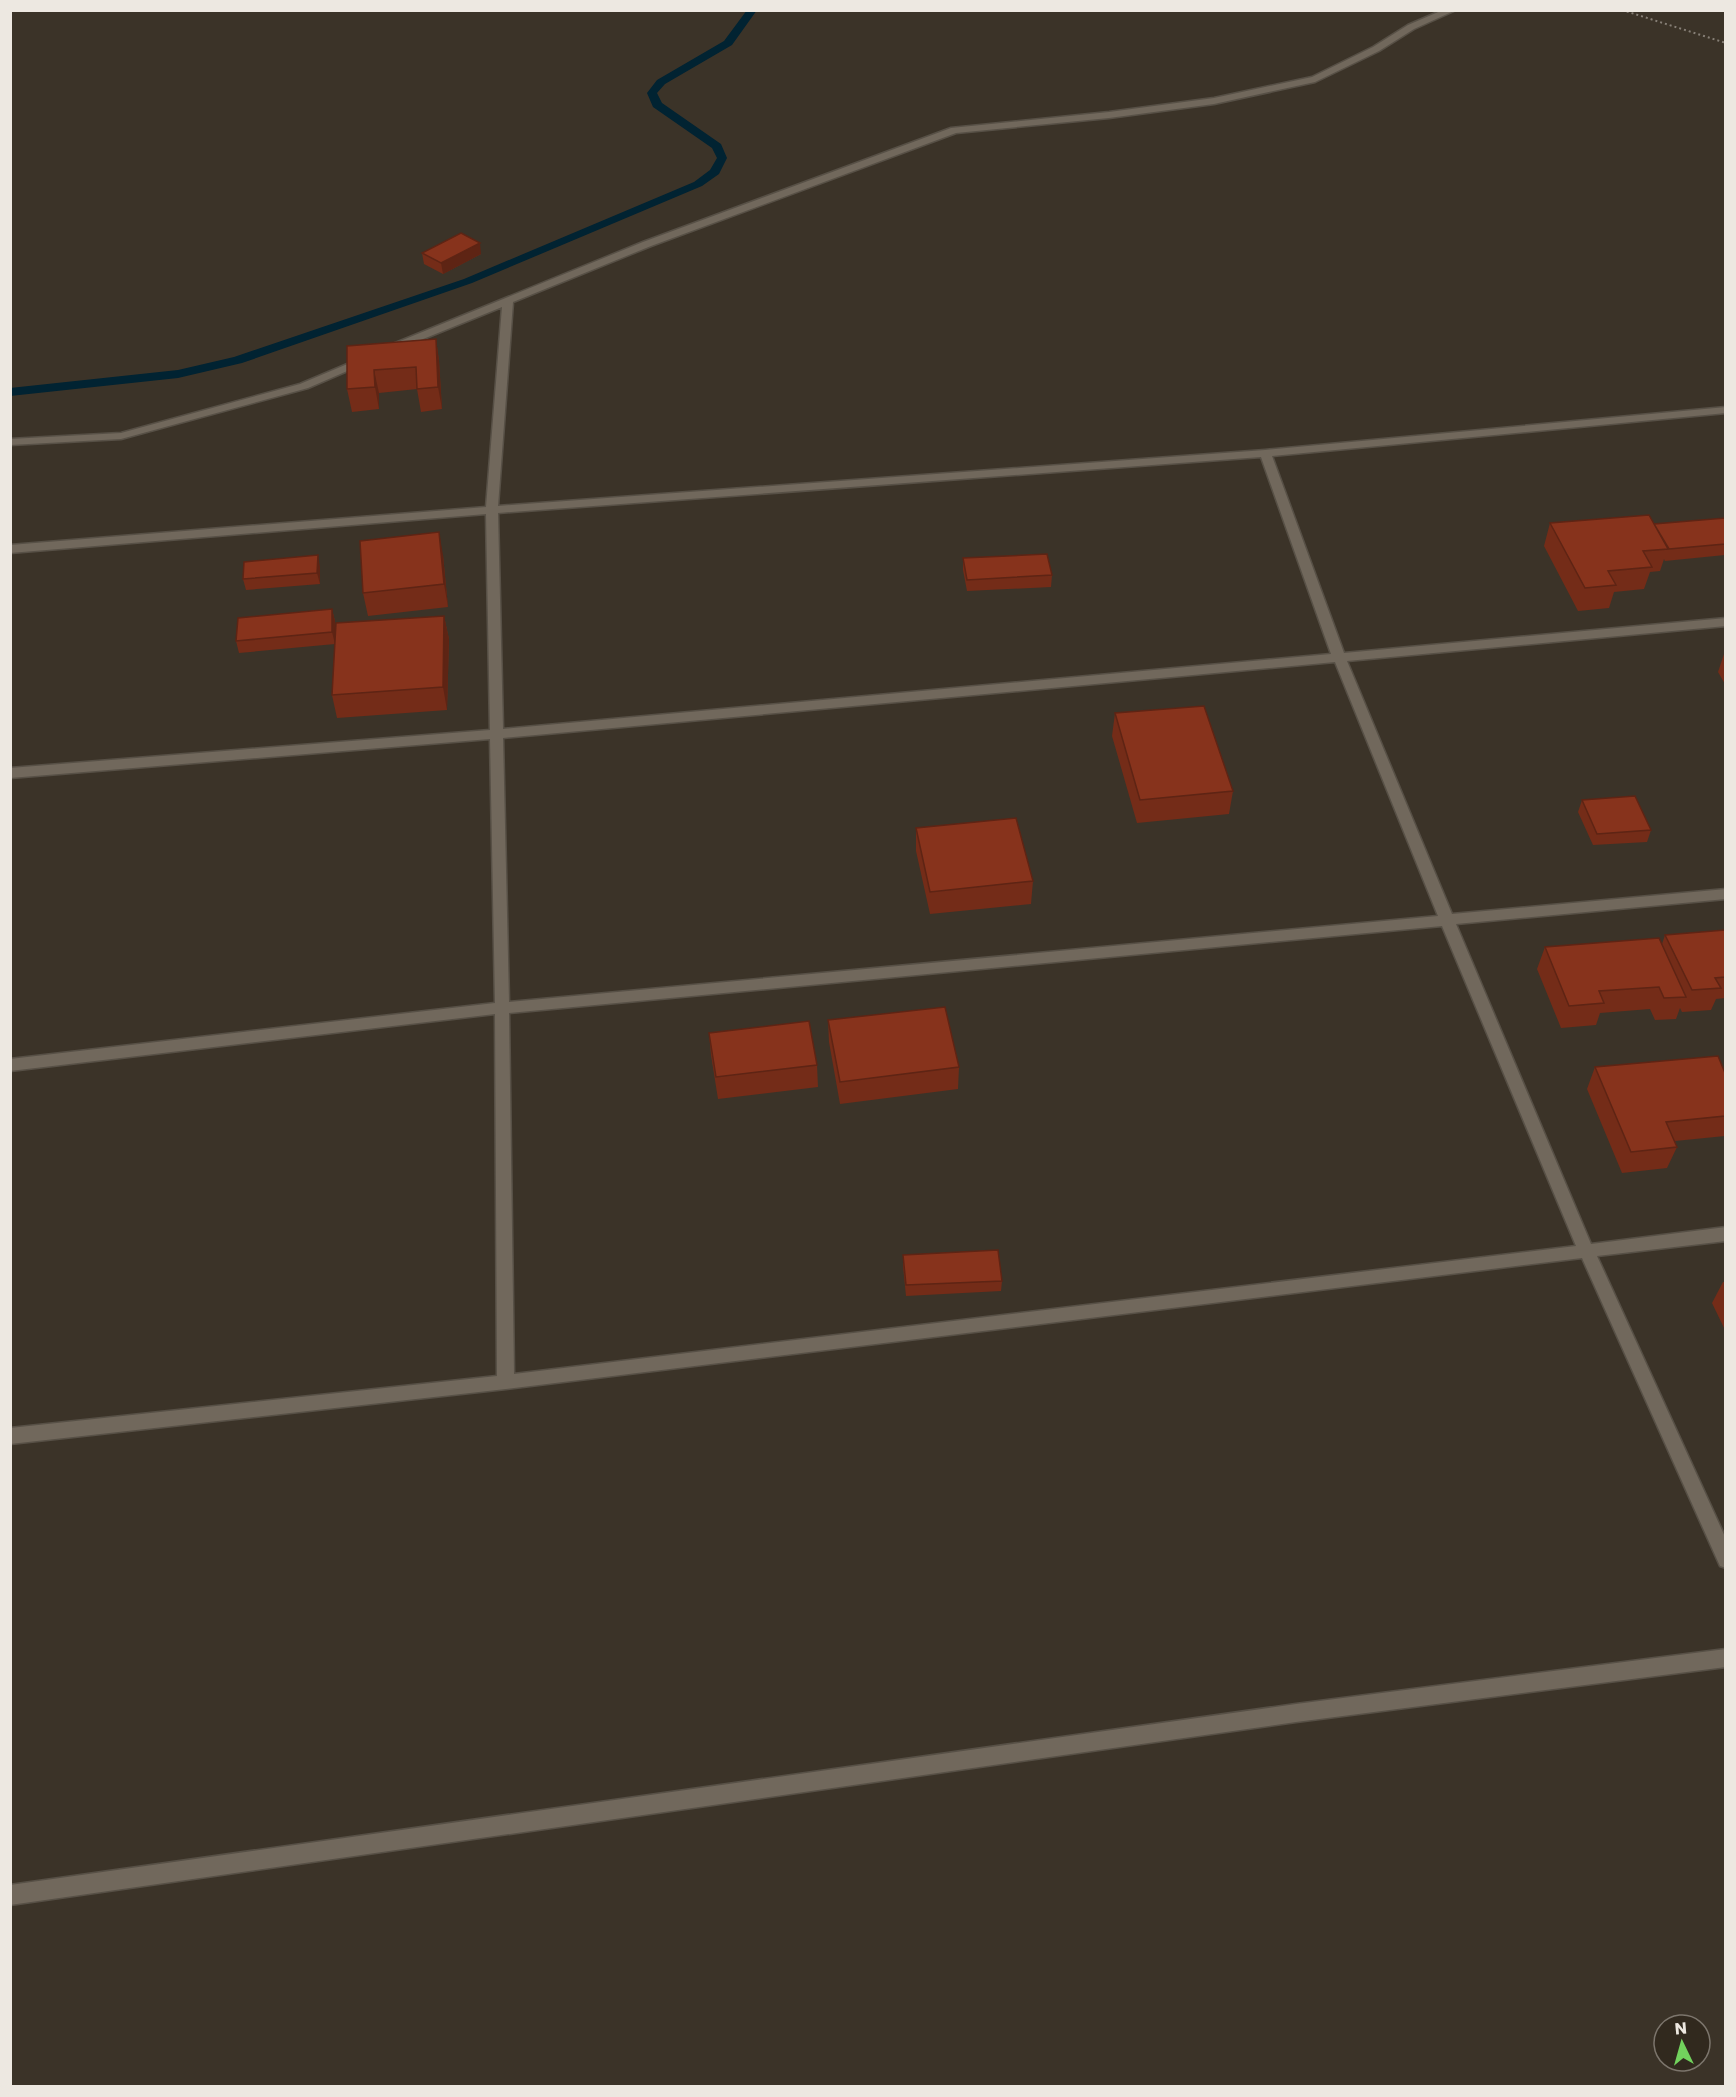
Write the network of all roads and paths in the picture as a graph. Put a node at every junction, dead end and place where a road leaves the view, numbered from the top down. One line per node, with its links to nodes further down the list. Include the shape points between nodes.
1 (1452, 10): 4 (street, via 1315,79 1214,101 954,130 647,244)
2 (1622, 10): 3 (path)
3 (1725, 43)
4 (508, 302): 6 (street, via 293,389 121,436); 8 (street)
5 (1725, 410): 7 (street)
6 (10, 442)
7 (1265, 453): 8 (street); 11 (street)
8 (492, 510): 9 (street); 12 (street)
9 (10, 549)
10 (1725, 622): 11 (street)
11 (1339, 657): 12 (street); 15 (street)
12 (497, 734): 13 (street); 16 (street)
13 (10, 773)
14 (1725, 894): 15 (street)
15 (1447, 920): 16 (street); 19 (street)
16 (502, 1008): 17 (street); 20 (street)
17 (10, 1065)
18 (1725, 1234): 19 (street)
19 (1586, 1250): 20 (street); 22 (street)
20 (506, 1382): 21 (street)
21 (10, 1436)
22 (1725, 1560)
23 (1725, 1658): 24 (street, via 1296,1713)
24 (10, 1895)

